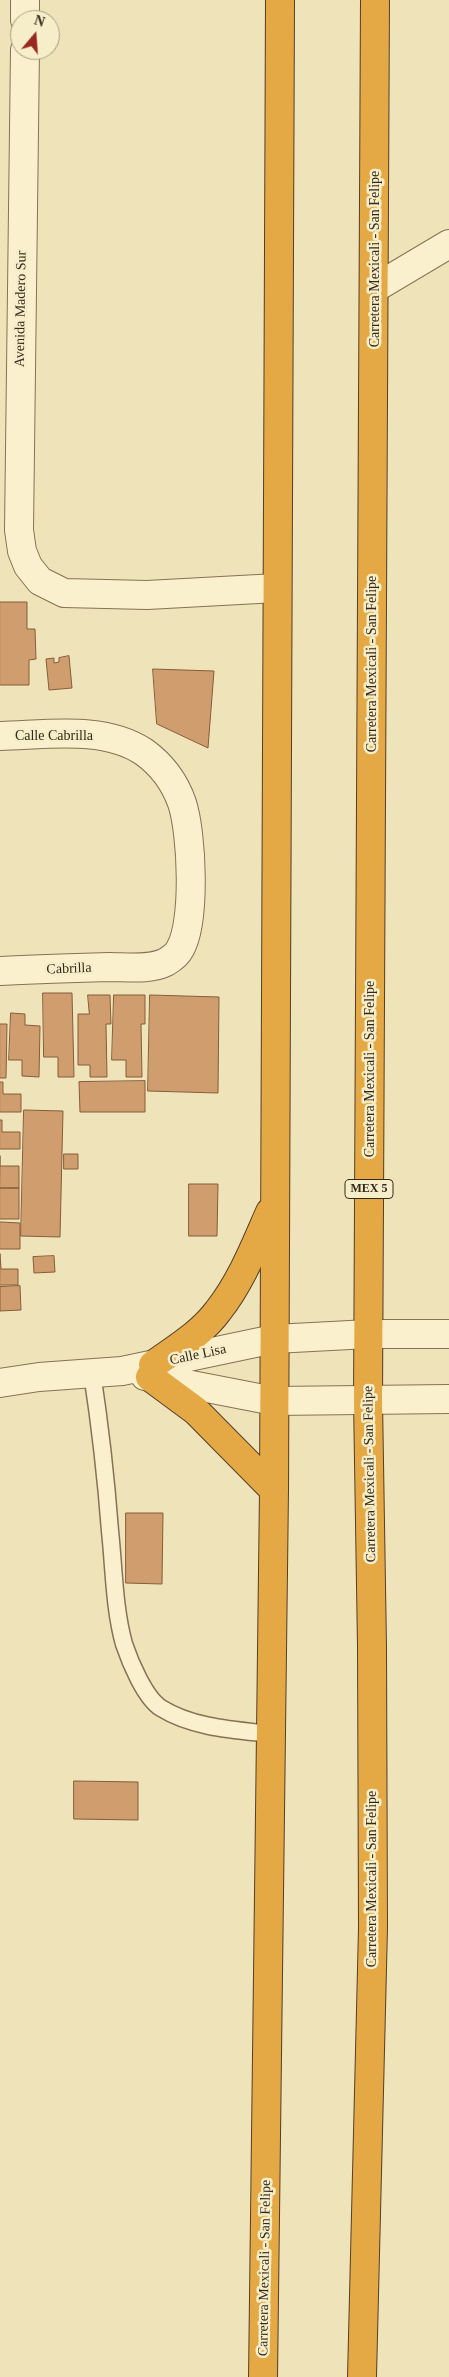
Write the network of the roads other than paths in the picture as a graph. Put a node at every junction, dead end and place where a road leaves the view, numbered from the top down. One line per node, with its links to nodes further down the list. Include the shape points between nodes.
1 (280, 0): 6 (highway, Carretera Mexicali - San Felipe)
2 (375, 0): 5 (highway, Carretera Mexicali - San Felipe / MEX 5)
3 (25, 60): 6 (street, Avenida Madero Sur, via 19,530 28,566 40,581 64,593 147,595)
4 (449, 244): 5 (street)
5 (375, 288): 11 (highway, Carretera Mexicali - San Felipe / MEX 5)
6 (277, 588): 10 (highway, Carretera Mexicali - San Felipe)
7 (0, 736): 8 (street, Calle Cabrilla, via 90,734 114,739 143,751 160,765 169,778 183,806 188,831 189,911 180,950 163,963)
8 (138, 966): 9 (street, Cabrilla)
9 (0, 971)
10 (274, 1202): 13 (highway, Carretera Mexicali - San Felipe); 14 (highway, via 239,1280 218,1312)
11 (369, 1334): 12 (street, Calle Lisa); 13 (street, Calle Lisa); 19 (highway, Carretera Mexicali - San Felipe / MEX 5)
12 (449, 1334)
13 (274, 1339): 14 (street, Calle Lisa); 18 (highway, Carretera Mexicali - San Felipe)
14 (151, 1371): 15 (street, Calle Lisa); 18 (street, Calle Lisa); 20 (highway, via 196,1411)
15 (92, 1373): 16 (street, Calle Lisa); 21 (lane, via 118,1609 124,1644 145,1691 160,1708 188,1720 219,1728)
16 (0, 1383)
17 (449, 1399): 19 (street, Calle Lisa)
18 (274, 1400): 19 (street, Calle Lisa); 20 (highway, Carretera Mexicali - San Felipe)
19 (368, 1400): 23 (highway, Carretera Mexicali - San Felipe / MEX 5, via 372,1928)
20 (274, 1490): 21 (highway, Carretera Mexicali - San Felipe)
21 (271, 1734): 22 (highway, Carretera Mexicali - San Felipe)
22 (263, 2377)
23 (362, 2377)

